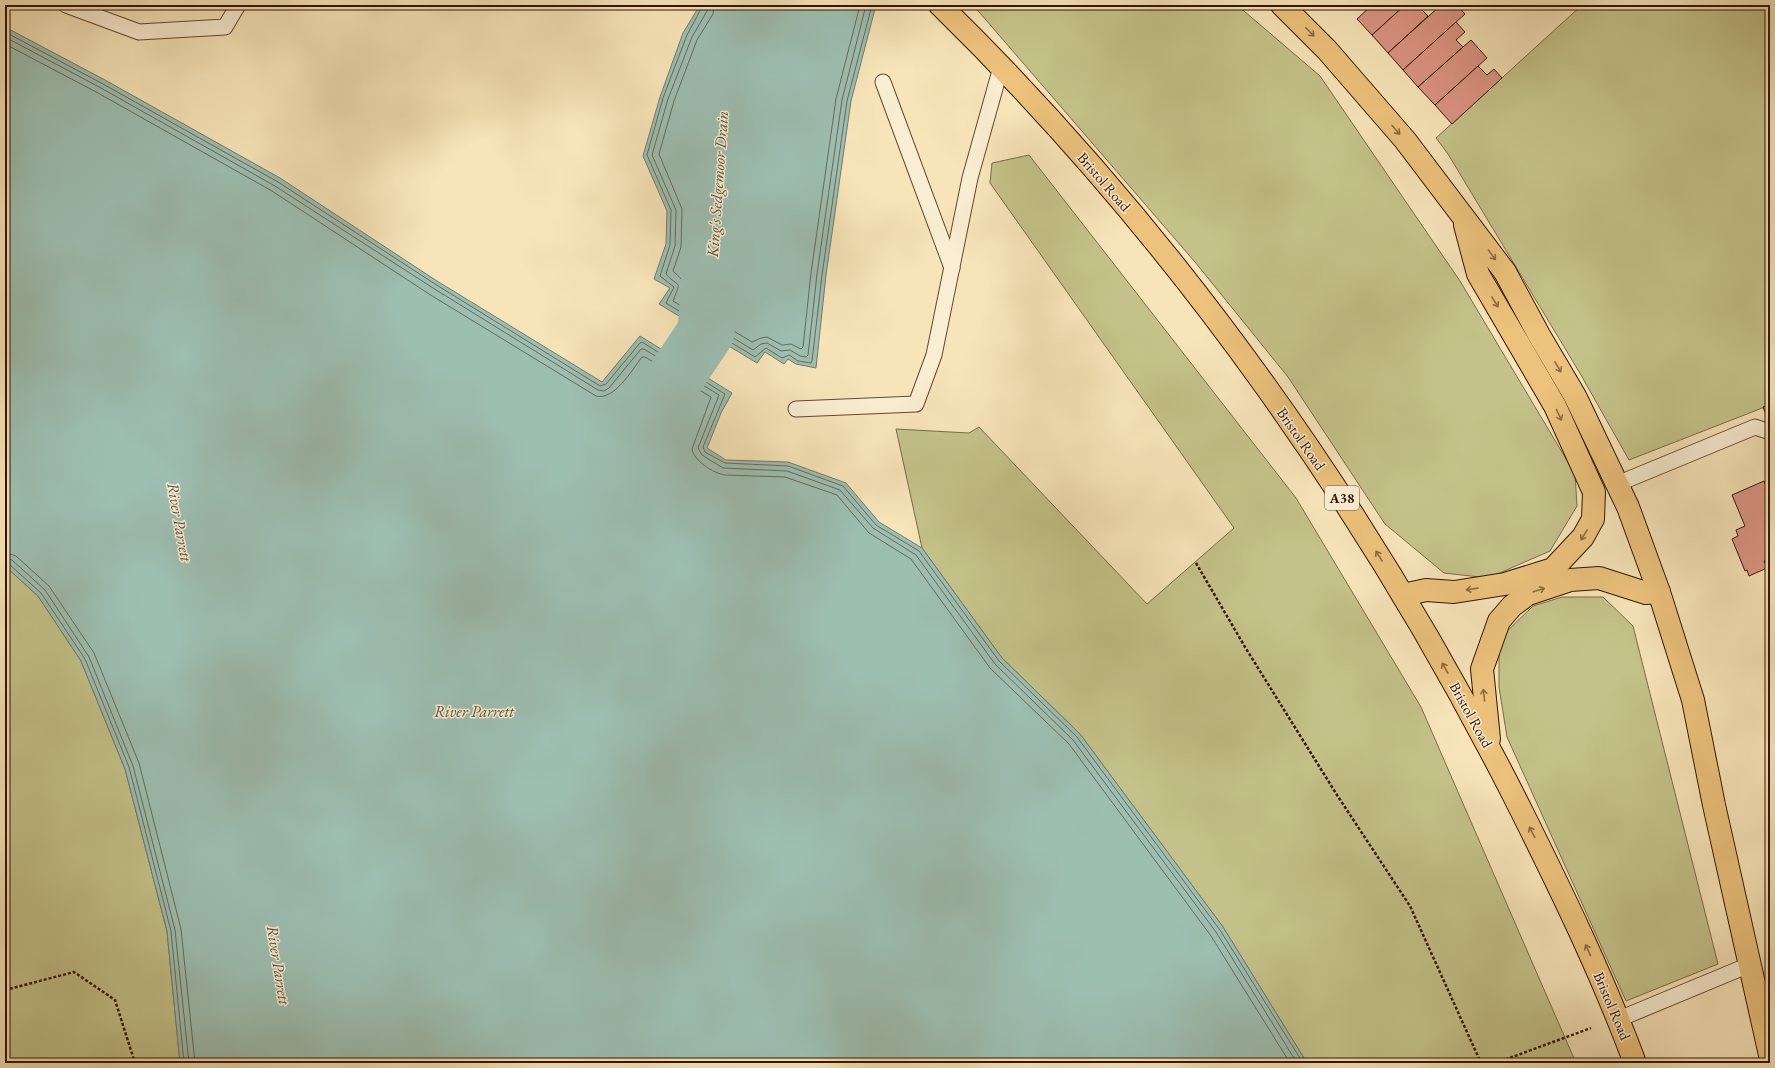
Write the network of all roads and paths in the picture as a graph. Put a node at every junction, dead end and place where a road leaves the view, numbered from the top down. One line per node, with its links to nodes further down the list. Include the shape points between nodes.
1 (66, 5): 2 (lane, via 139,32 225,27)
2 (238, 5)
3 (940, 5): 5 (main road, Bristol Road / A38)
4 (1282, 5): 7 (main road, one-way to 7, via 1332,56 1405,140)
5 (1001, 67): 8 (lane, via 970,178); 14 (main road, Bristol Road / A38, one-way to 5, via 1337,491 1246,359 1145,229)
6 (883, 82): 8 (lane)
7 (1462, 214): 11 (main road, one-way to 11, via 1505,272 1575,396); 14 (main road, one-way to 14, via 1478,274 1555,406 1594,492 1592,519 1583,538 1553,569 1505,584 1454,592 1426,590)
8 (952, 268): 9 (lane, via 934,355 916,404)
9 (796, 409)
10 (1770, 432): 11 (lane, via 1755,427)
11 (1617, 484): 13 (main road)
12 (1196, 563): 22 (path, via 1245,647 1410,906)
13 (1659, 592): 15 (main road, one-way to 13, via 1482,669 1498,621 1512,606 1528,594 1570,580 1599,578 1646,592); 16 (main road, via 1693,700)
14 (1403, 595): 15 (main road, Bristol Road / A38, one-way to 14)
15 (1490, 748): 18 (main road, Bristol Road / A38, one-way to 15, via 1546,860)
16 (1749, 966): 18 (lane); 20 (main road)
17 (5, 990): 21 (path, via 74,972 115,1000)
18 (1619, 1019): 24 (main road, Bristol Road / A38)
19 (1589, 1020): 23 (path, via 1592,1027)
20 (1770, 1055)
21 (135, 1063)
22 (1480, 1063)
23 (1496, 1063)
24 (1636, 1063)

